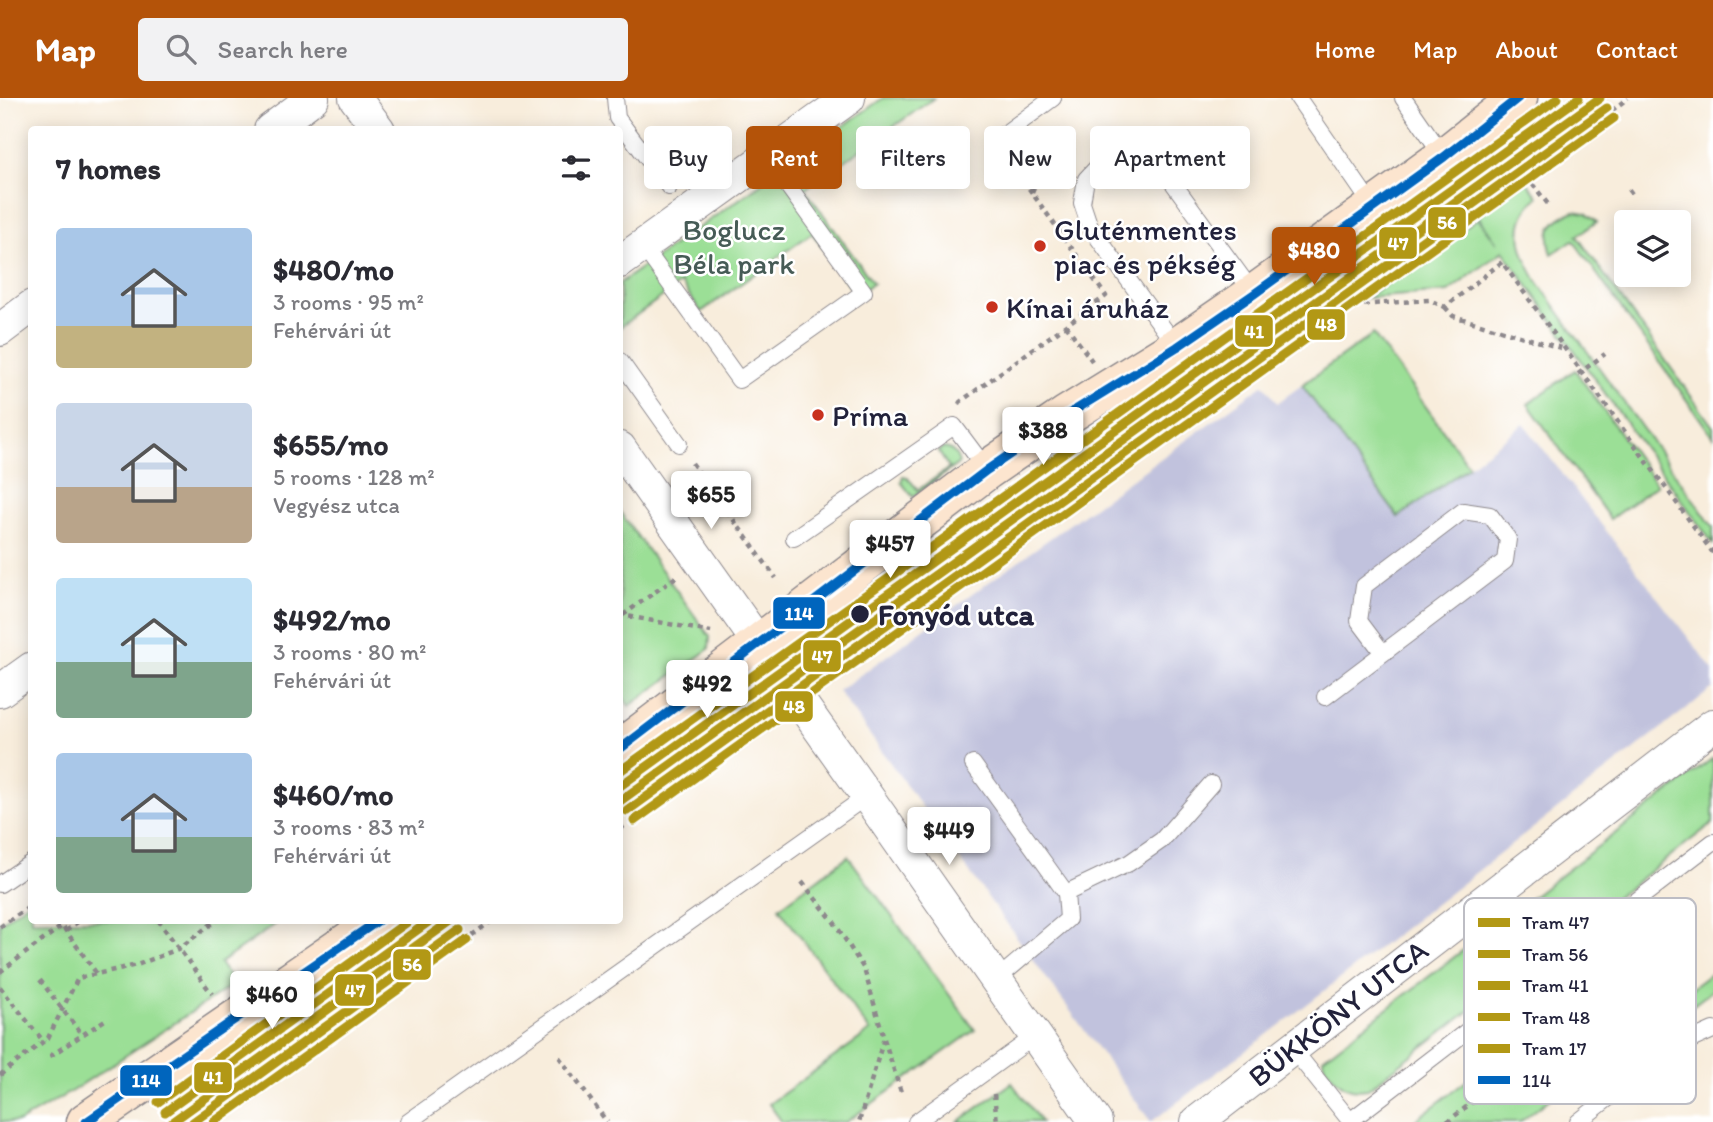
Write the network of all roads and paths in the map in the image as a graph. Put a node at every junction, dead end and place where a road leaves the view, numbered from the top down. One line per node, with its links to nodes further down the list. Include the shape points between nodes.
1 (313, 98): 11 (street)
2 (355, 98): 12 (street)
3 (615, 98): 15 (lane, via 617,118)
4 (849, 98): 13 (street)
5 (1053, 98): 14 (lane)
6 (1298, 98): 23 (lane)
7 (1403, 98): 16 (lane)
8 (1518, 98): 16 (street)
9 (1629, 98): 18 (path)
10 (1055, 121): 21 (path)
11 (275, 126)
12 (376, 126)
13 (810, 126)
14 (1015, 126)
15 (644, 154)
16 (1444, 157): 23 (street)
17 (746, 172): 24 (street)
18 (1526, 176): 22 (path); 26 (path)
19 (790, 189): 24 (lane, via 864,292 739,380)
20 (1029, 189): 21 (path)
21 (1032, 193): 29 (path, via 1106,296)
22 (1548, 204)
23 (1374, 208): 25 (street)
24 (631, 254)
25 (1254, 294): 31 (street); 31 (lane, via 1165,172 1143,157 1122,154 1102,162 1086,179 1082,203 1090,227)
26 (1342, 307): 27 (path, via 1429,300); 50 (path)
27 (1445, 307): 32 (path, via 1453,316); 32 (path, via 1502,262)
28 (28, 309): 30 (street)
29 (1066, 325): 34 (path); 37 (path, via 960,402)
30 (0, 330)
31 (1177, 347): 40 (street)
32 (1565, 349): 36 (path)
33 (1605, 354): 36 (path)
34 (1094, 362)
35 (623, 365): 38 (lane)
36 (1580, 373): 42 (path)
37 (954, 426): 40 (lane); 41 (lane)
38 (679, 444): 44 (path)
39 (623, 452): 48 (street)
40 (986, 470): 48 (street)
41 (794, 538)
42 (1713, 553)
43 (676, 577): 45 (path)
44 (776, 578)
45 (623, 615)
46 (623, 616): 47 (path)
47 (717, 633)
48 (758, 644): 56 (street); 59 (street)
49 (1384, 653): 49 (lane, via 1505,561 1508,539 1490,515 1462,511 1364,586 1359,621); 53 (lane)
50 (847, 657)
51 (28, 671): 52 (street)
52 (0, 691)
53 (1325, 697)
54 (776, 710): 60 (path, via 761,728)
55 (1713, 725): 66 (street, BÜKKÖNY UTCA)
56 (623, 747)
57 (973, 764): 65 (lane)
58 (1211, 784): 65 (lane, via 1162,840 1129,863)
59 (867, 796): 82 (street); 105 (lane)
60 (623, 827)
61 (1713, 842): 67 (lane)
62 (28, 865): 64 (lane)
63 (802, 882): 92 (path, via 863,969)
64 (0, 884)
65 (1066, 893): 82 (lane, via 1068,919)
66 (1488, 898)
67 (1640, 898)
68 (28, 908): 76 (path)
69 (1464, 916): 94 (street, BÜKKÖNY UTCA)
70 (61, 924): 77 (path)
71 (73, 924): 77 (path)
72 (161, 924): 78 (path)
73 (212, 924): 78 (path)
74 (374, 924): 103 (street)
75 (488, 924): 102 (path)
76 (0, 927)
77 (64, 929): 79 (path); 80 (path)
78 (178, 949): 80 (path); 84 (path)
79 (0, 972)
80 (97, 974): 85 (path, via 78,978)
81 (40, 980): 85 (path)
82 (996, 980): 90 (street)
83 (0, 987): 93 (path)
84 (218, 1003)
85 (63, 1009): 89 (path); 93 (path)
86 (108, 1018): 89 (path)
87 (1713, 1030): 91 (lane)
88 (1464, 1034): 112 (lane)
89 (82, 1035): 95 (path)
90 (1035, 1036): 108 (lane); 110 (street)
91 (1696, 1037)
92 (884, 1038): 99 (path); 107 (path)
93 (44, 1042): 97 (path)
94 (1292, 1048): 111 (street, BÜKKÖNY UTCA); 112 (lane)
95 (50, 1056)
96 (559, 1057): 106 (path)
97 (0, 1075)
98 (994, 1090): 109 (path)
99 (901, 1092)
100 (1470, 1104): 113 (path)
101 (1601, 1104): 114 (lane)
102 (219, 1120): 104 (path)
103 (86, 1122)
104 (212, 1122)
105 (408, 1122)
106 (607, 1122)
107 (859, 1122)
108 (916, 1122)
109 (998, 1122)
110 (1096, 1122)
111 (1197, 1122)
112 (1350, 1122)
113 (1447, 1122)
114 (1578, 1122)

